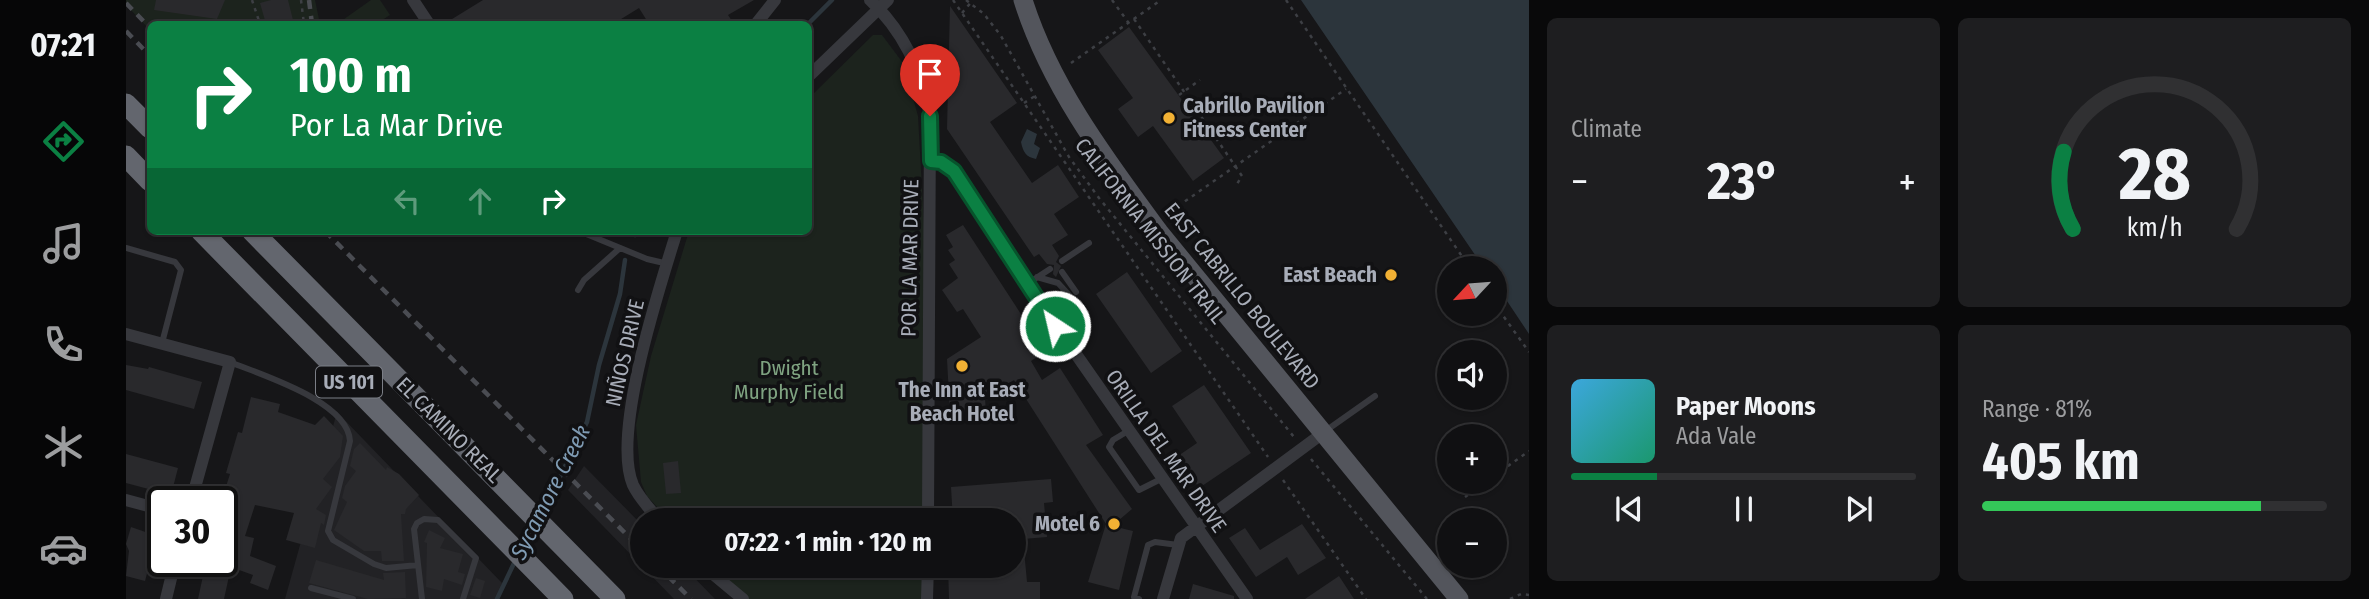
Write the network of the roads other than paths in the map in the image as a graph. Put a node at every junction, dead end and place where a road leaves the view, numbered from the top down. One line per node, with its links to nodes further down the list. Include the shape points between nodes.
1 (413, 0): 5 (street)
2 (775, 0): 6 (street)
3 (1023, 0): 31 (main road, EAST CABRILLO BOULEVARD, via 1046,61 1121,180)
4 (879, 3): 7 (street); 11 (street, POR LA MAR DRIVE, via 920,76 930,116)
5 (427, 21)
6 (758, 21)
7 (812, 73)
8 (126, 104): 9 (highway)
9 (147, 125)
10 (126, 156): 12 (highway)
11 (931, 161): 24 (street, ORILLA DEL MAR DRIVE, via 954,171); 37 (street, POR LA MAR DRIVE)
12 (147, 178)
13 (205, 235): 45 (highway, EL CAMINO REAL / US 101)
14 (256, 235): 50 (highway, EL CAMINO REAL / US 101)
15 (589, 235): 19 (lane)
16 (675, 235): 21 (street, NIÑOS DRIVE)
17 (1089, 243): 20 (lane)
18 (126, 248): 27 (lane, via 174,262 181,271)
19 (620, 248): 21 (lane); 25 (lane)
20 (1062, 261)
21 (664, 263): 36 (street, NIÑOS DRIVE, via 637,378 628,447 633,485)
22 (1050, 269): 24 (lane)
23 (1062, 272): 24 (lane, via 1073,294 1058,283)
24 (1032, 281): 30 (street, ORILLA DEL MAR DRIVE)
25 (578, 290)
26 (126, 334): 27 (street)
27 (162, 343): 28 (street)
28 (230, 362): 33 (street); 40 (lane, via 315,398 348,429 351,440 328,531 332,540 380,566)
29 (1375, 396): 31 (lane)
30 (1128, 430): 32 (street, ORILLA DEL MAR DRIVE); 32 (lane, via 1109,447 1139,490)
31 (1323, 433): 38 (street); 56 (main road, EAST CABRILLO BOULEVARD)
32 (1161, 479): 38 (street, ORILLA DEL MAR DRIVE)
33 (195, 486)
34 (126, 500): 35 (street)
35 (147, 506)
36 (650, 508)
37 (928, 508)
38 (1195, 526): 39 (street); 55 (street, ORILLA DEL MAR DRIVE)
39 (1178, 545): 53 (lane, via 1149,545 1134,597); 54 (street)
40 (418, 565): 48 (lane); 49 (lane, via 414,529 424,519 438,520 476,558)
41 (172, 577): 46 (street)
42 (718, 578): 51 (street)
43 (928, 578): 52 (street)
44 (311, 587): 47 (lane)
45 (557, 593)
46 (166, 599)
47 (353, 599)
48 (422, 599)
49 (463, 599)
50 (615, 599)
51 (743, 599)
52 (927, 599)
53 (1139, 599)
54 (1163, 599)
55 (1247, 599)
56 (1459, 599)

